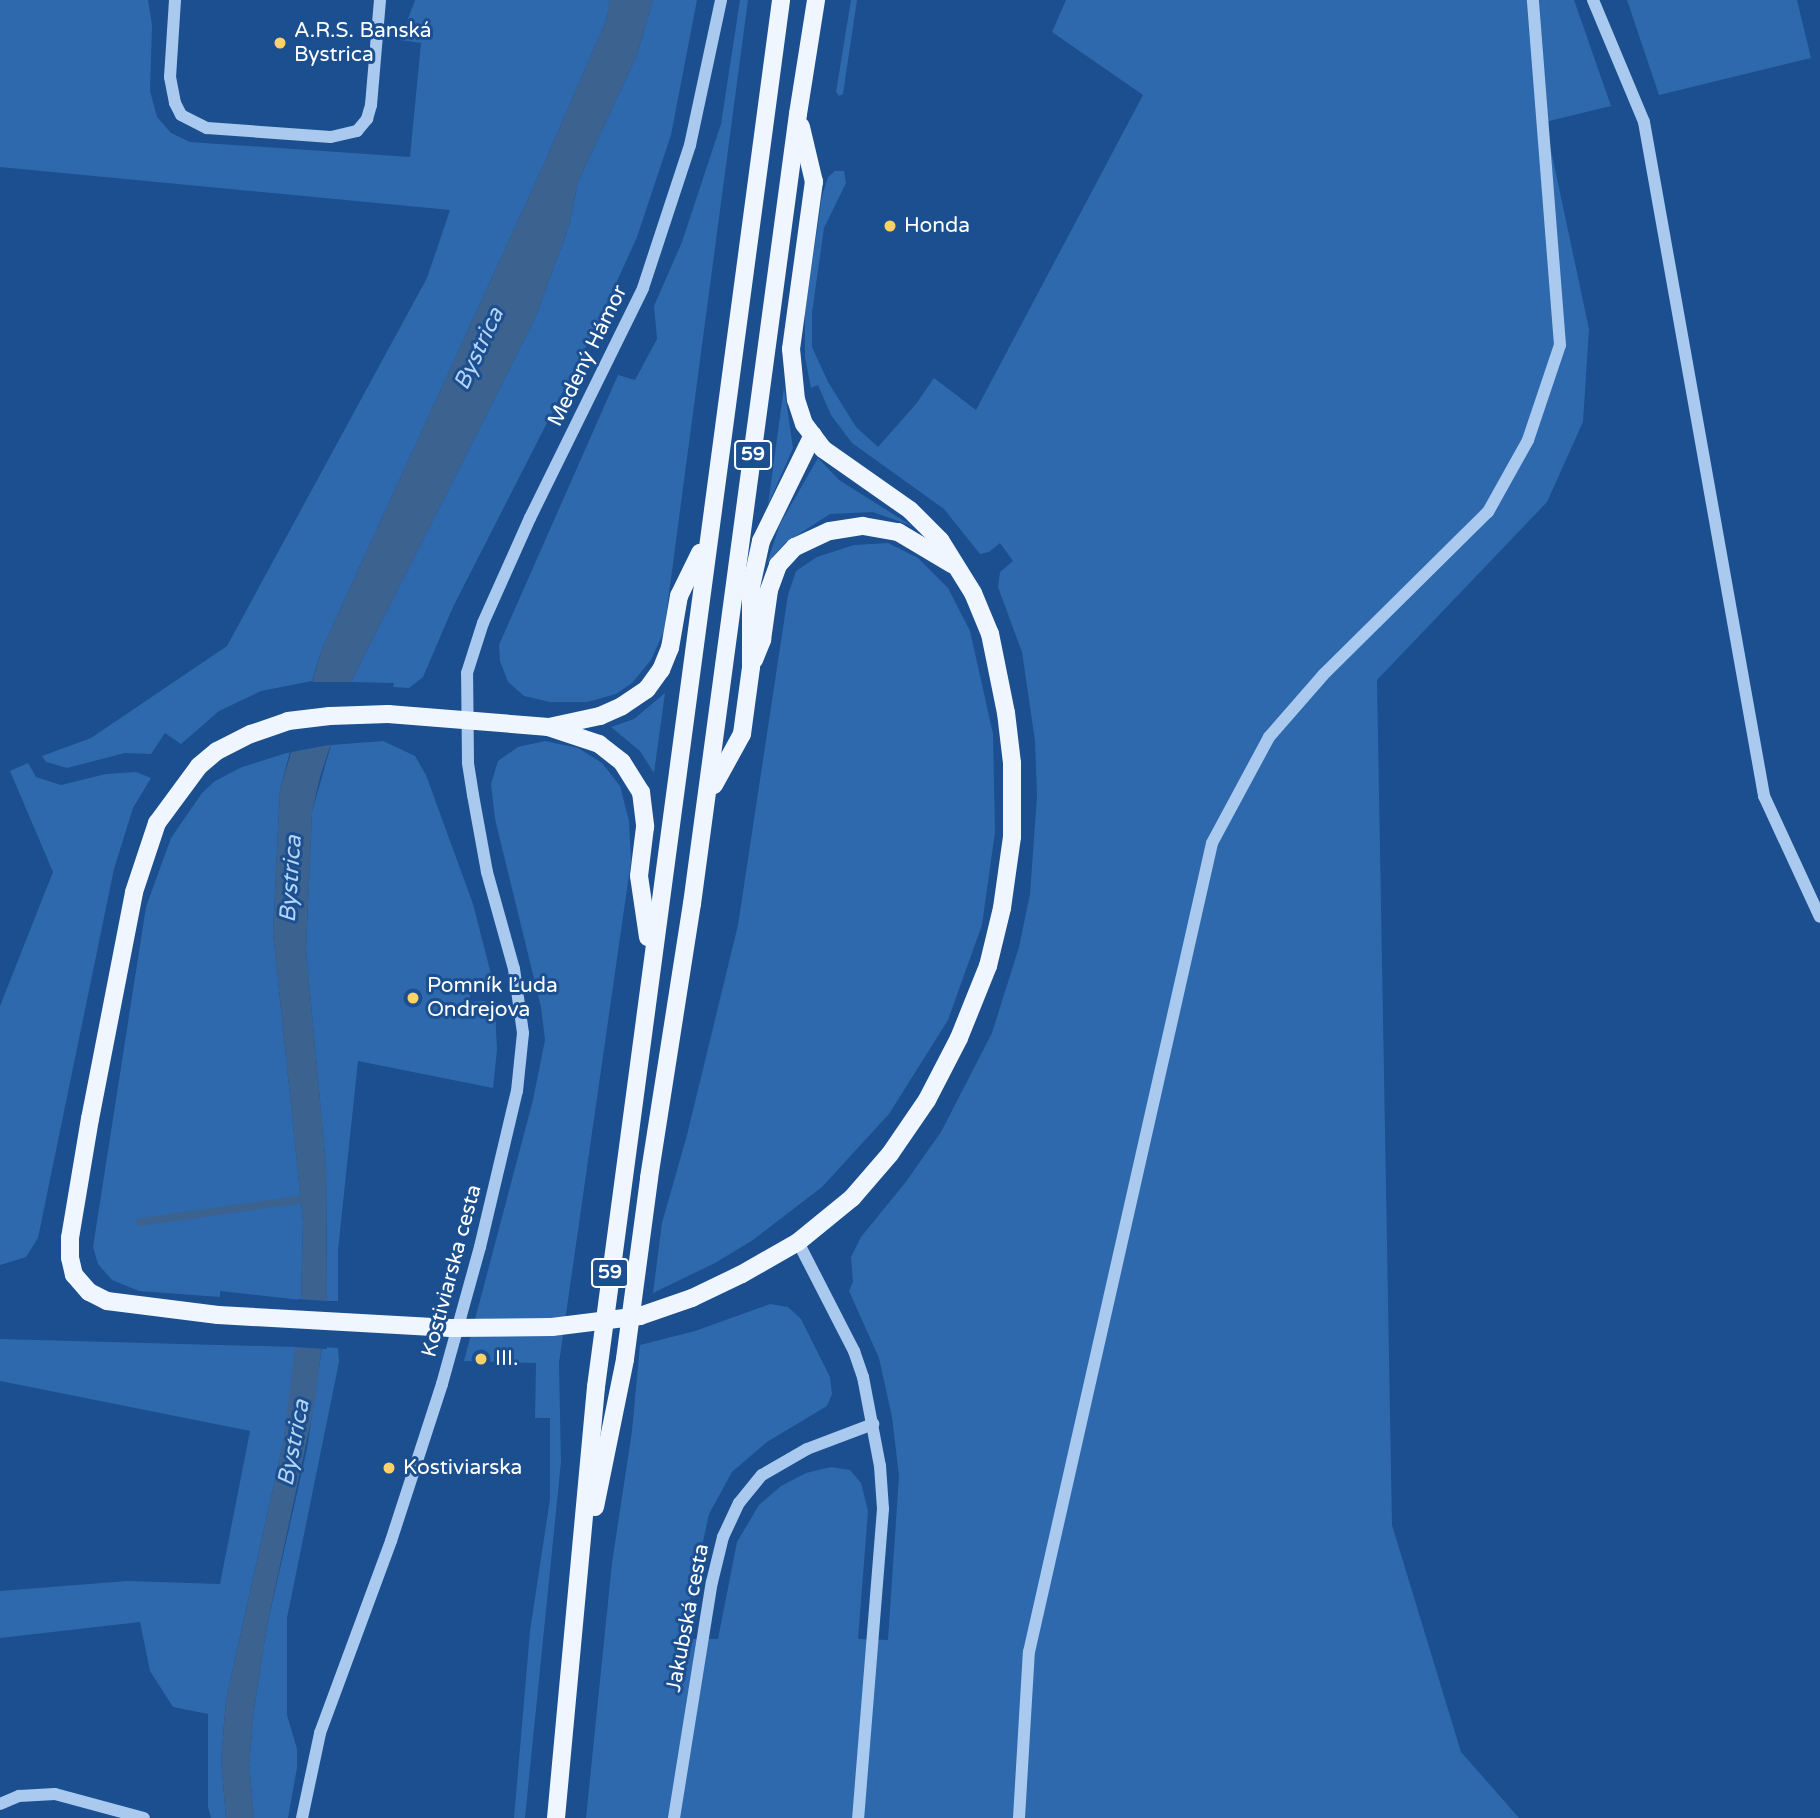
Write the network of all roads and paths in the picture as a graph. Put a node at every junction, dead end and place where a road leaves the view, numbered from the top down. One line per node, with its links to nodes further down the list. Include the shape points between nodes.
1 (176, 0): 2 (street, via 170,77 181,115 207,128 331,137 357,131 369,112)
2 (380, 0)
3 (721, 0): 13 (street, Medený Hámor, via 690,145 643,288 484,622 467,673)
4 (781, 0): 10 (main road, 59)
5 (816, 0): 8 (main road, 59)
6 (1533, 0): 27 (street, via 1560,345 1528,440 1488,512 1323,675 1269,737 1212,843 1029,1653)
7 (1593, 0): 16 (street, via 1644,122 1764,796)
8 (798, 114): 9 (main road, via 814,182 791,349 796,400); 15 (main road, 59)
9 (813, 435): 11 (main road, via 841,465 910,510 940,540); 12 (main road, via 761,541 749,610)
10 (706, 540): 14 (main road, via 679,596 670,648 647,689 600,716); 17 (main road, 59)
11 (956, 566): 12 (main road, via 898,532 863,526 830,531 795,547 778,565 769,590 762,640); 18 (main road, via 974,593 990,634 1006,713 1012,763 1012,837 1002,908 983,978 927,1100 852,1198)
12 (751, 667): 15 (main road, via 742,734)
13 (467, 720): 14 (main road); 18 (main road, bridge, via 388,715 288,721 217,751 183,785 157,823 134,892 70,1238 74,1275 89,1292 107,1301 218,1315 451,1328 551,1327 640,1315 692,1298); 23 (street, Kostiviarska cesta, via 468,762 484,859 514,969 523,1033 517,1091 442,1384 391,1541 320,1733)
14 (548, 727): 17 (main road, via 599,744 622,762 640,792 645,827 639,876)
15 (708, 796): 20 (main road, 59, via 625,1359)
16 (1820, 917)
17 (651, 958): 20 (main road, 59, via 597,1373)
18 (798, 1242): 19 (street, via 853,1350)
19 (873, 1424): 25 (street, Jakubská cesta, via 807,1450 762,1475 739,1503 723,1537 712,1581); 26 (street, via 883,1509)
20 (578, 1589): 24 (main road, 59)
21 (0, 1804): 22 (street, via 19,1796 55,1794)
22 (138, 1817)
23 (302, 1818)
24 (556, 1818)
25 (674, 1818)
26 (858, 1818)
27 (1019, 1818)

